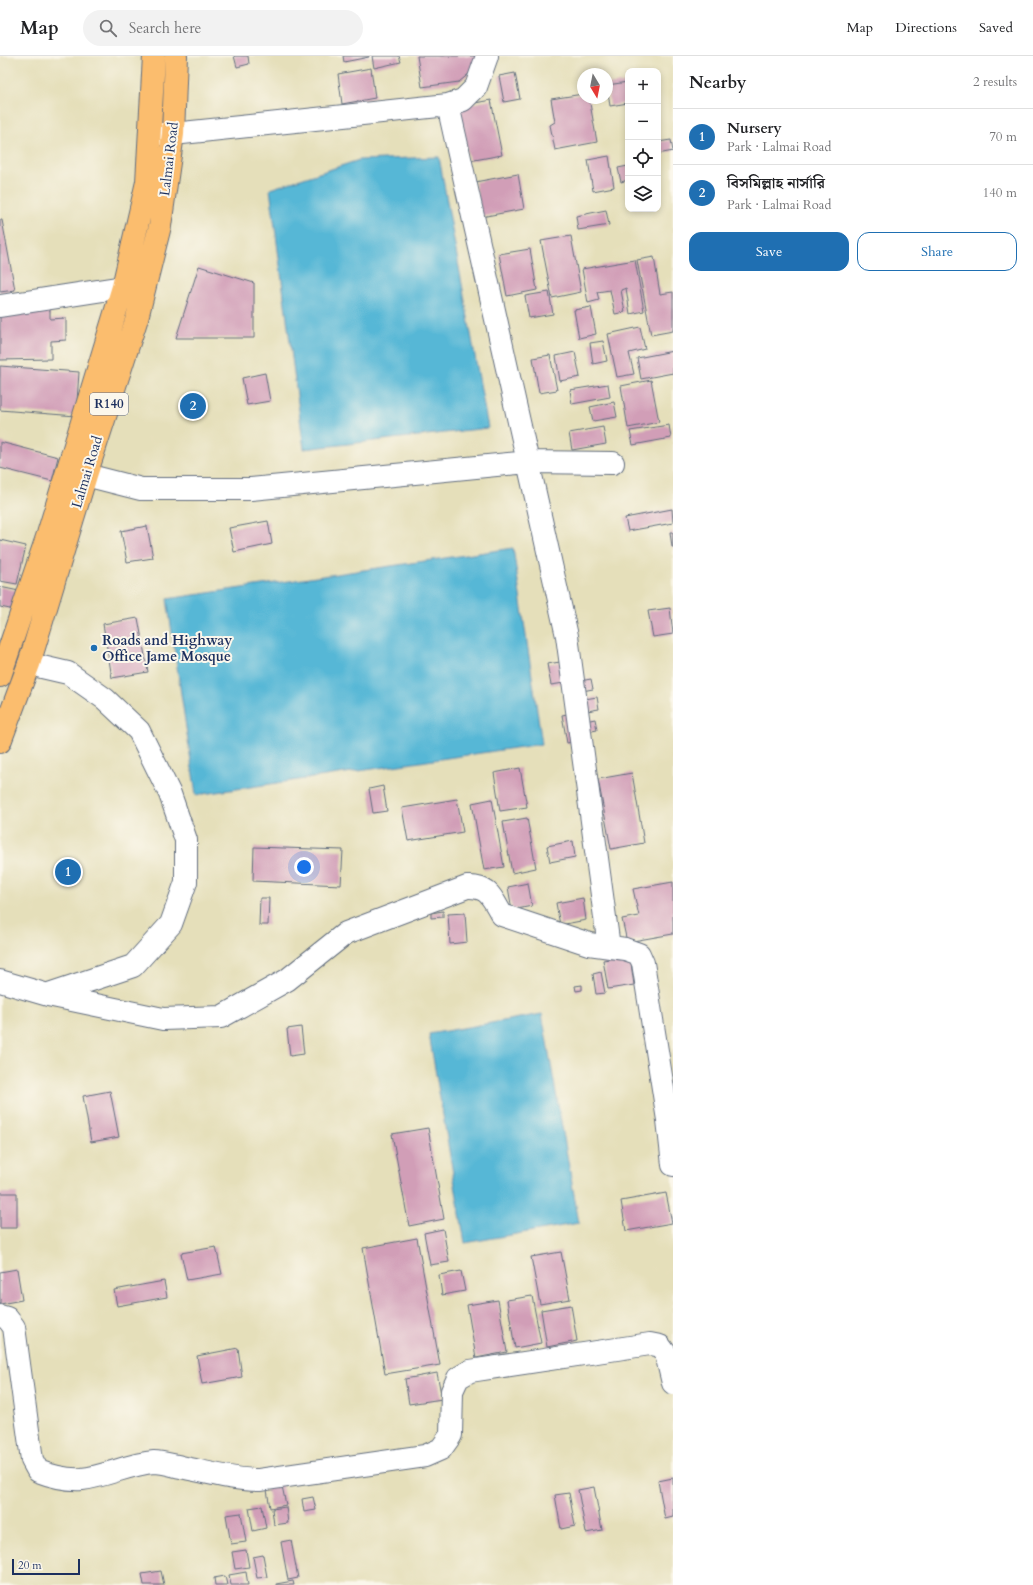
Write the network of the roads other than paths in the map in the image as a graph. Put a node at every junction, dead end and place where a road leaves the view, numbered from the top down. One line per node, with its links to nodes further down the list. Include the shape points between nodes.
1 (154, 56): 5 (main road, Lalmai Road / R140)
2 (176, 56): 6 (main road, Lalmai Road / R140)
3 (487, 56): 4 (street, via 476,87 463,100)
4 (448, 105): 6 (street); 9 (street)
5 (150, 134): 6 (street); 7 (main road, Lalmai Road / R140, via 146,182)
6 (173, 134): 11 (main road, Lalmai Road / R140, via 160,226 137,318)
7 (123, 287): 8 (street); 13 (main road, Lalmai Road / R140, via 48,534)
8 (0, 306)
9 (528, 462): 10 (street); 11 (street, via 251,489 141,489); 15 (street, via 567,636)
10 (613, 463)
11 (86, 475): 12 (main road, Lalmai Road / R140)
12 (29, 664): 14 (main road, Lalmai Road / R140); 17 (street, via 68,673 105,699 139,731 170,794 186,840 186,882 172,924 133,966)
13 (0, 676)
14 (0, 742)
15 (609, 947): 17 (street, via 589,944 502,915 490,894 477,887 467,887 346,933 287,980 221,1017 163,1019); 18 (street, via 639,954 643,963)
16 (0, 982): 17 (street)
17 (48, 995)
18 (673, 1165)
19 (0, 1316): 20 (street, via 8,1318 14,1327 32,1460 38,1471 70,1478 88,1478 134,1465 156,1462 244,1480 259,1480 425,1456 441,1449 451,1435 452,1391 458,1378 470,1371 650,1344 660,1346 666,1354)
20 (673, 1383)

